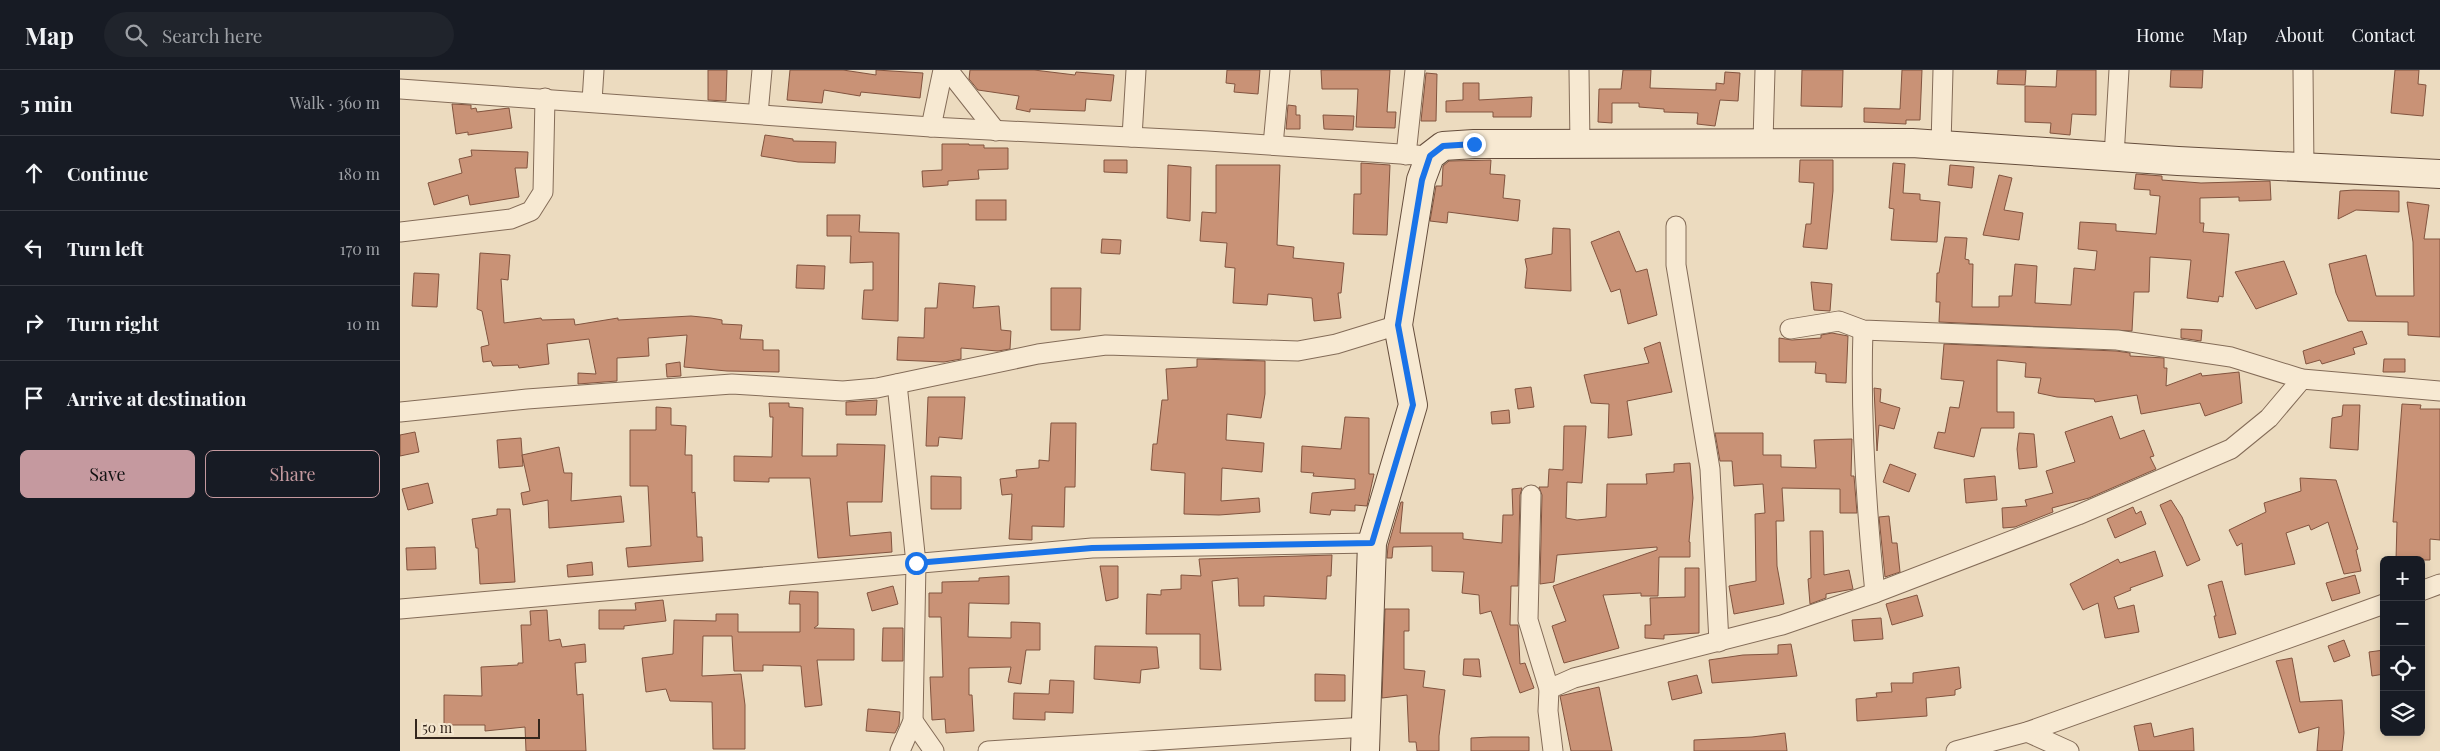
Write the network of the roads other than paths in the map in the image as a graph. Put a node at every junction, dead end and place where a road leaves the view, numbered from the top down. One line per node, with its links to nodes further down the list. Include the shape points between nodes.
1 (594, 70): 15 (street)
2 (762, 70): 16 (street)
3 (943, 70): 17 (street)
4 (948, 70): 18 (street)
5 (1136, 70): 19 (street)
6 (1280, 70): 23 (street)
7 (1415, 70): 24 (street)
8 (1579, 70): 21 (street)
9 (1765, 70): 20 (street)
10 (1943, 70): 22 (street)
11 (2119, 70): 25 (street)
12 (2303, 70): 26 (street)
13 (400, 89): 14 (street)
14 (544, 98): 15 (street); 29 (street, via 543,192 531,211 511,220)
15 (592, 101): 16 (street)
16 (758, 114): 17 (street)
17 (932, 127): 18 (street)
18 (996, 131): 19 (street)
19 (1132, 137): 23 (street)
20 (1763, 142): 21 (street); 22 (street)
21 (1580, 145): 24 (street, via 1443,146)
22 (1941, 145): 25 (street)
23 (1273, 146): 24 (street)
24 (1418, 156): 30 (street, via 1422,180)
25 (2114, 157): 26 (street)
26 (2304, 168): 27 (street)
27 (2440, 174)
28 (1676, 226): 45 (street, via 1676,265 1710,469)
29 (400, 232)
30 (1398, 325): 34 (street, via 1336,344 1298,351 1106,345 1038,354); 38 (street, via 1413,405)
31 (1790, 329): 32 (street, via 1839,321)
32 (1863, 330): 33 (street, via 2117,340 2231,357); 42 (street, via 1861,404 1866,509)
33 (2302, 379): 35 (street); 42 (street, via 2269,418 2231,449 2078,515)
34 (897, 384): 36 (street, via 843,391 732,384); 39 (street)
35 (2440, 390)
36 (400, 412)
37 (1531, 495): 46 (street, via 1528,620)
38 (1372, 543): 39 (street, via 1092,548); 49 (street)
39 (916, 563): 44 (street); 47 (street)
40 (2440, 584): 41 (street)
41 (2425, 590)
42 (1875, 593): 45 (street, via 1782,625)
43 (2380, 605): 48 (street)
44 (400, 609)
45 (1719, 642): 46 (street, via 1574,678)
46 (1549, 689): 53 (street)
47 (913, 721): 50 (street); 51 (street)
48 (2027, 732): 54 (street); 55 (street)
49 (1365, 739): 52 (street)
50 (900, 751)
51 (934, 751)
52 (988, 751)
53 (1553, 751)
54 (1956, 751)
55 (2069, 751)

